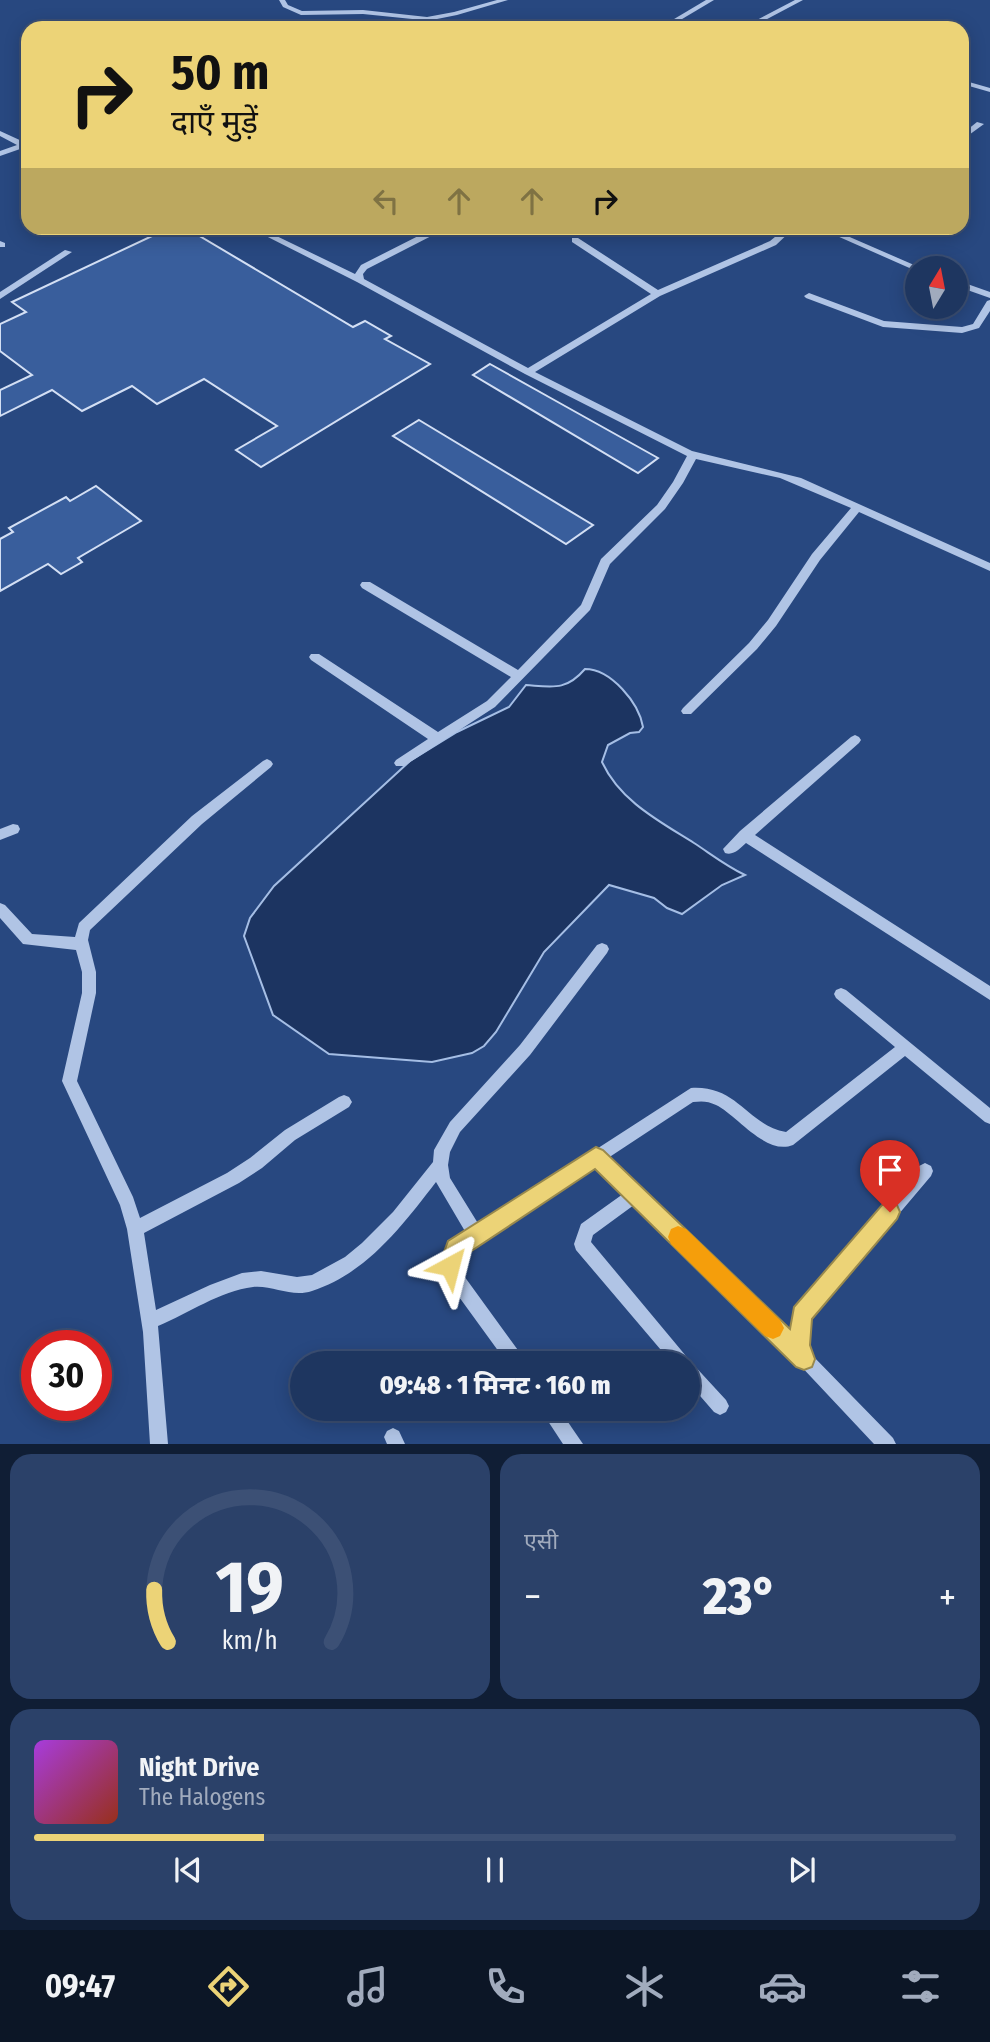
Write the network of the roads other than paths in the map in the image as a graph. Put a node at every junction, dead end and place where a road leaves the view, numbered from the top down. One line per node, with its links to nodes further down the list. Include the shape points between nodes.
1 (282, 0): 5 (street, via 301,13 363,12)
2 (505, 0): 5 (street)
3 (711, 0): 7 (street)
4 (800, 0): 8 (street)
5 (424, 18): 6 (street)
6 (430, 21)
7 (674, 21)
8 (759, 21)
9 (969, 84): 10 (street)
10 (990, 90)
11 (980, 124): 13 (street)
12 (0, 132): 14 (street)
13 (969, 133)
14 (21, 142)
15 (21, 147): 16 (street)
16 (0, 154)
17 (268, 235): 24 (street)
18 (426, 235): 24 (street, via 364,267)
19 (782, 235): 26 (street)
20 (839, 235): 23 (street)
21 (575, 240): 26 (street)
22 (68, 253): 28 (street)
23 (905, 263)
24 (360, 280): 31 (street)
25 (968, 287): 27 (street)
26 (657, 294): 31 (street)
27 (990, 295)
28 (0, 296)
29 (809, 296): 30 (street, via 875,323 962,330 976,326)
30 (990, 303)
31 (527, 372): 32 (street)
32 (693, 455): 33 (street, via 782,475); 37 (street, via 669,497 605,562 586,607)
33 (857, 508): 34 (street); 38 (street, via 772,623)
34 (990, 567)
35 (366, 585): 37 (street)
36 (314, 656): 39 (street)
37 (519, 676): 39 (street, via 491,704)
38 (687, 711)
39 (438, 739): 41 (street)
40 (855, 740): 43 (street)
41 (400, 763)
42 (267, 764): 46 (street, via 197,820 84,926)
43 (745, 835): 44 (street); 49 (street)
44 (730, 849)
45 (0, 909): 46 (street, via 28,940)
46 (82, 944): 57 (street, via 89,993 69,1082 127,1203)
47 (602, 949): 54 (street, via 525,1050 455,1127 442,1150)
48 (841, 994): 50 (street)
49 (990, 994)
50 (906, 1047): 52 (street); 53 (street, via 794,1138 772,1136 718,1097 699,1093)
51 (344, 1102): 57 (street, via 233,1178)
52 (990, 1117)
53 (596, 1157): 56 (street); 58 (street)
54 (440, 1165): 58 (street, via 443,1180); 59 (street, via 390,1227 342,1269 311,1284 295,1286 269,1279 243,1281)
55 (925, 1171): 62 (street, via 802,1315 799,1345)
56 (635, 1195): 61 (street, via 587,1230 582,1244); 62 (street)
57 (135, 1230): 59 (street)
58 (476, 1235): 60 (street, via 456,1249 450,1266)
59 (150, 1321): 66 (street)
60 (508, 1351)
61 (673, 1351)
62 (804, 1359): 68 (street)
63 (700, 1383): 64 (street)
64 (720, 1406)
65 (558, 1421): 67 (street)
66 (159, 1444)
67 (574, 1444)
68 (887, 1444)

